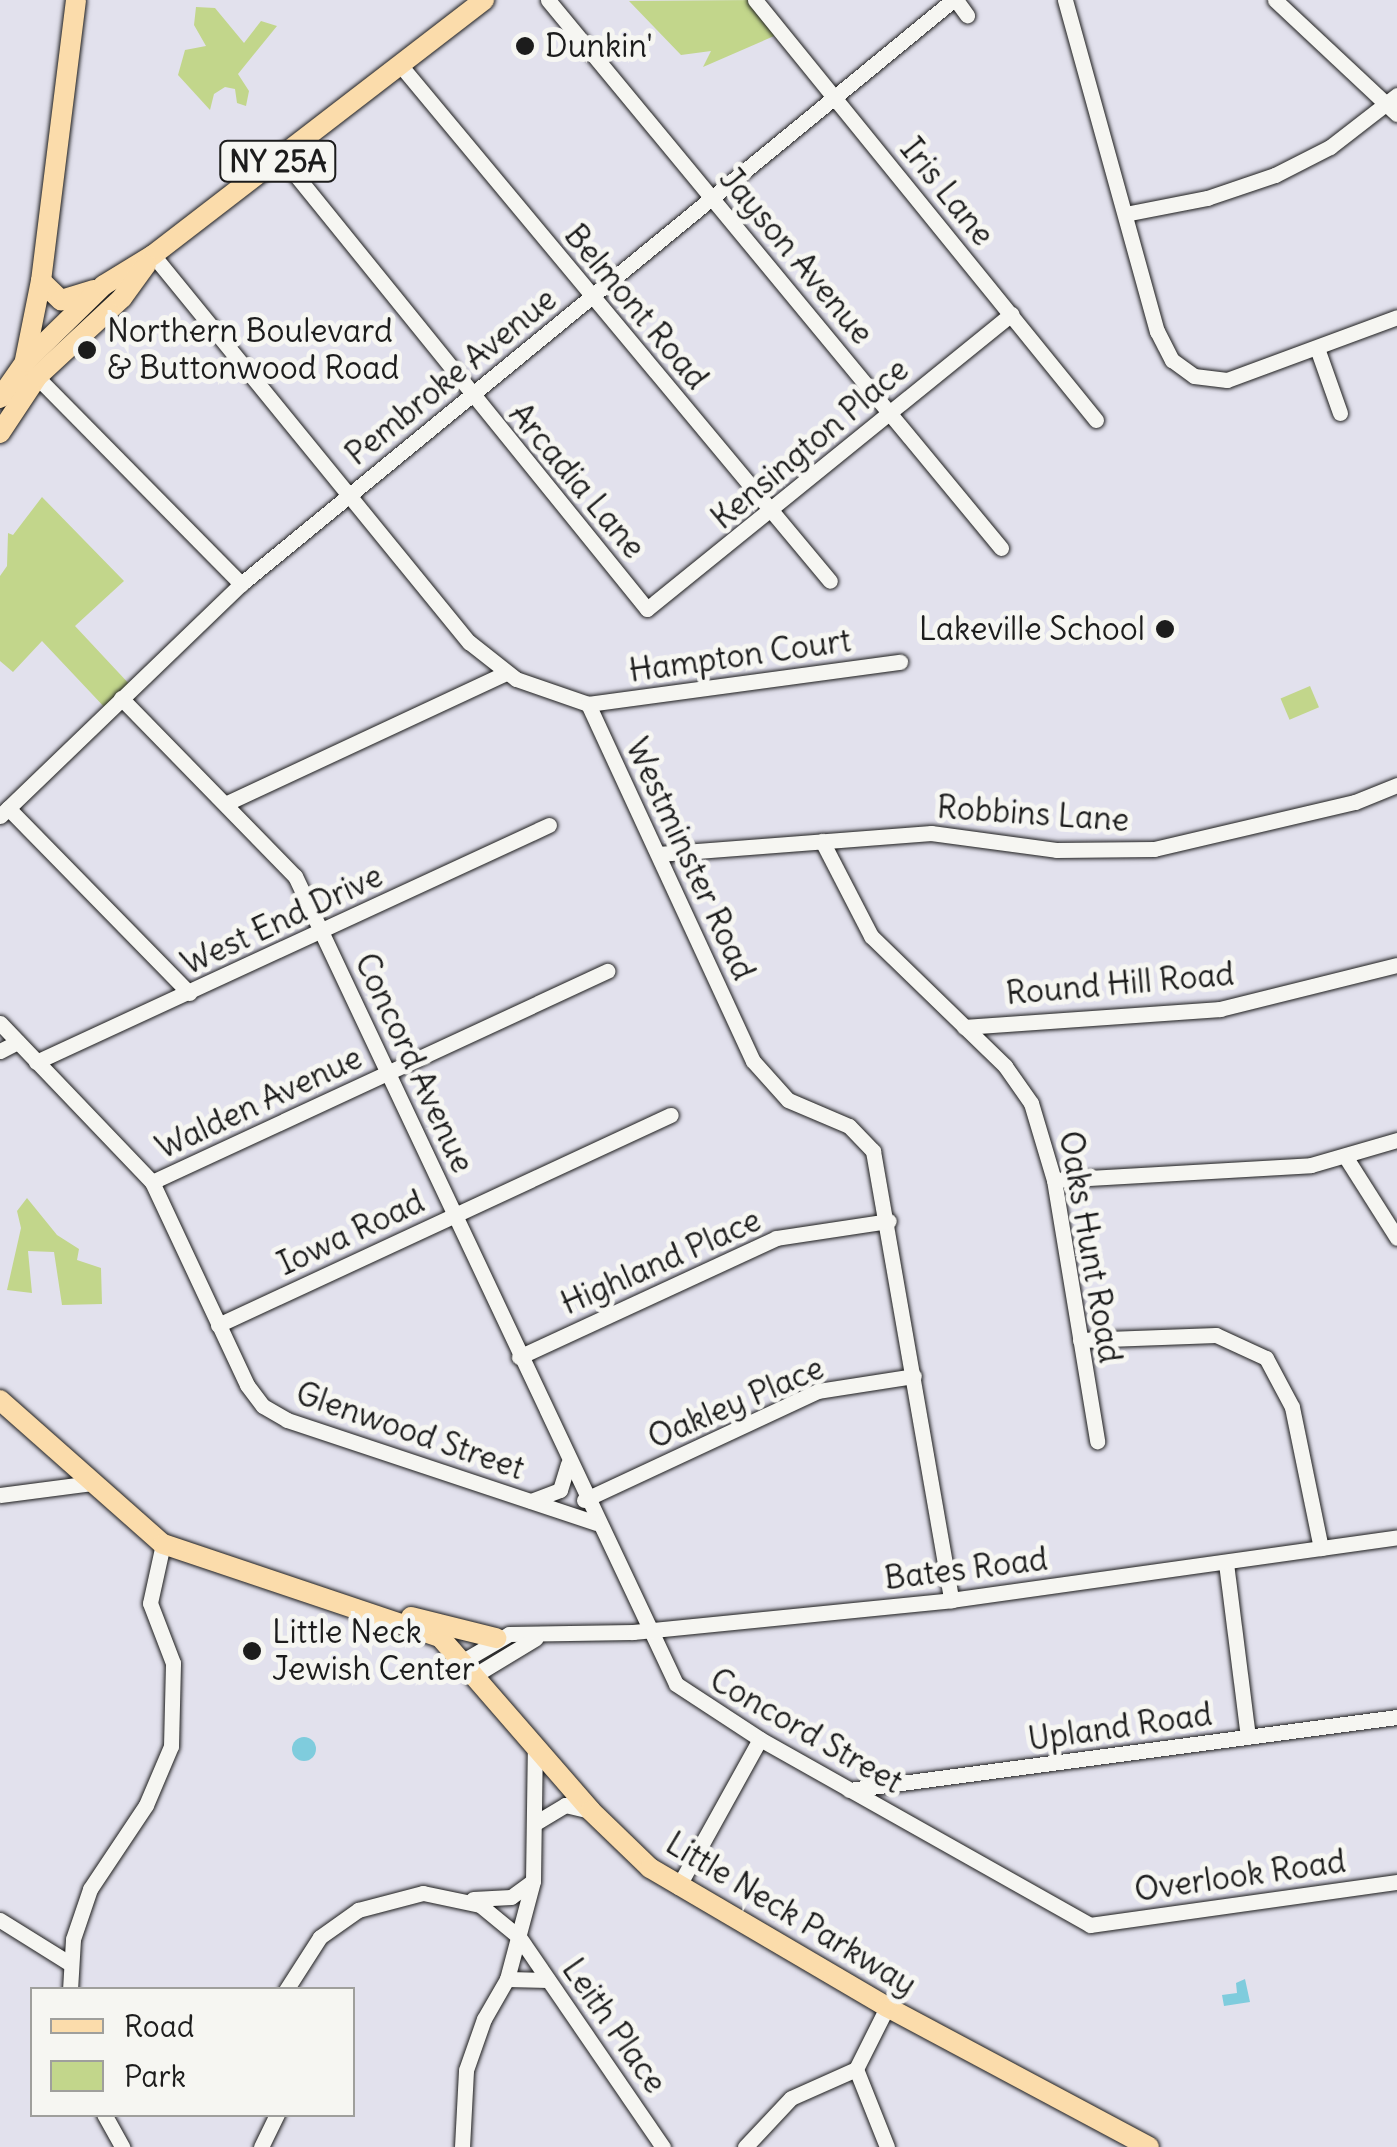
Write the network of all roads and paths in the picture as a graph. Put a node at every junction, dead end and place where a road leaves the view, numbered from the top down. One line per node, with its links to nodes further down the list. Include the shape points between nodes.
1 (76, 0): 16 (main road)
2 (484, 0): 9 (main road, NY 25A)
3 (548, 0): 13 (street, Jayson Avenue)
4 (755, 0): 10 (street, Iris Lane)
5 (954, 0): 8 (street); 10 (street, Pembroke Avenue)
6 (1065, 0): 14 (street)
7 (1275, 0): 11 (street)
8 (967, 16)
9 (401, 66): 12 (main road, NY 25A); 18 (street, Belmont Road)
10 (833, 97): 13 (street, Pembroke Avenue); 19 (street, Iris Lane)
11 (1394, 106): 14 (street, via 1275,175 1207,198)
12 (282, 158): 15 (main road, NY 25A); 23 (street, Arcadia Lane)
13 (712, 197): 18 (street, Pembroke Avenue); 26 (street, Jayson Avenue)
14 (1125, 214): 21 (street, via 1162,346 1184,370 1227,380)
15 (153, 255): 17 (main road, NY 25A); 22 (main road, NY 25A, via 122,298); 29 (street)
16 (41, 281): 17 (main road, via 61,300); 22 (main road)
17 (104, 284): 22 (main road, NY 25A)
18 (592, 297): 23 (street, Pembroke Avenue); 30 (street, Belmont Road)
19 (1011, 314): 26 (street, Kensington Place); 27 (street, Iris Lane)
20 (1397, 318): 21 (street)
21 (1318, 348): 25 (street)
22 (31, 370): 24 (main road, NY 25A); 28 (main road, NY 25A); 33 (street)
23 (468, 394): 29 (street, Pembroke Avenue); 34 (street, Arcadia Lane)
24 (0, 398)
25 (1340, 413)
26 (890, 414): 30 (street, Kensington Place); 31 (street, Jayson Avenue)
27 (1096, 420)
28 (0, 433)
29 (350, 496): 33 (street, Pembroke Avenue); 36 (street, via 469,642)
30 (770, 513): 32 (street, Belmont Road); 34 (street, Kensington Place, via 667,598 647,609)
31 (1001, 548)
32 (830, 581)
33 (241, 584): 37 (street, Pembroke Avenue)
34 (644, 604)
35 (900, 662): 38 (street, Hampton Court)
36 (506, 674): 38 (street); 40 (street)
37 (121, 698): 40 (street, Concord Avenue); 41 (street, Pembroke Avenue)
38 (588, 704): 44 (street, Westminster Road)
39 (1397, 785): 43 (street, Robbins Lane, via 1355,802 1154,849 1056,850 931,833)
40 (227, 802): 45 (street, Concord Avenue, via 290,869)
41 (4, 812): 48 (street)
42 (549, 825): 45 (street, West End Drive)
43 (822, 841): 44 (street, Robbins Lane); 50 (street, Oaks Hunt Road, via 871,936)
44 (658, 854): 61 (street, Westminster Road, via 753,1061 788,1100 863,1137 880,1166)
45 (323, 931): 48 (street, West End Drive); 54 (street, Concord Avenue)
46 (1397, 965): 50 (street, Round Hill Road, via 1220,1009)
47 (608, 971): 54 (street, Walden Avenue)
48 (189, 994): 53 (street, West End Drive)
49 (0, 1023): 51 (street, Glenwood Street)
50 (964, 1026): 58 (street, Oaks Hunt Road, via 1032,1103)
51 (18, 1042): 52 (street); 53 (street, Glenwood Street)
52 (0, 1051)
53 (36, 1062): 59 (street, Glenwood Street)
54 (389, 1073): 59 (street, Walden Avenue); 60 (street, Concord Avenue)
55 (671, 1116): 60 (street, Iowa Road)
56 (1397, 1140): 57 (street)
57 (1345, 1156): 58 (street, via 1256,1171); 62 (street)
58 (1054, 1180): 64 (street, Oaks Hunt Road)
59 (152, 1182): 63 (street, Glenwood Street)
60 (455, 1215): 63 (street, Iowa Road); 65 (street, Concord Avenue)
61 (889, 1221): 65 (street, Highland Place, via 776,1238); 66 (street, Westminster Road)
62 (1397, 1238)
63 (218, 1326): 73 (street, Glenwood Street, via 246,1385 274,1414)
64 (1080, 1340): 68 (street, Oaks Hunt Road); 77 (street, via 1216,1335 1266,1358 1292,1406)
65 (519, 1356): 69 (street, Concord Avenue)
66 (914, 1376): 72 (street, Oakley Place, via 818,1391); 79 (street, Westminster Road)
67 (0, 1400): 70 (main road, Little Neck Parkway)
68 (1096, 1441)
69 (568, 1464): 72 (street, Concord Avenue); 73 (street, Glenwood Street, via 560,1490)
70 (92, 1483): 71 (street); 76 (main road, Little Neck Parkway)
71 (0, 1495)
72 (584, 1500): 74 (street, Concord Street)
73 (531, 1502): 74 (street, Glenwood Street)
74 (596, 1524): 81 (street, Concord Street)
75 (1397, 1538): 77 (street, Bates Road)
76 (163, 1544): 80 (main road, Little Neck Parkway); 99 (street, via 150,1603 173,1664 171,1746 156,1787 90,1890)
77 (1321, 1548): 78 (street, Bates Road)
78 (1226, 1563): 79 (street, Bates Road); 86 (street)
79 (950, 1600): 81 (street, Bates Road)
80 (396, 1618): 83 (main road, via 429,1617); 84 (main road, Little Neck Parkway, via 440,1637)
81 (647, 1630): 82 (street, Bates Road); 87 (street, Concord Street, via 676,1684)
82 (540, 1637): 83 (street, Bates Road); 84 (street, Bates Road)
83 (496, 1638): 84 (street)
84 (469, 1668): 88 (main road, Little Neck Parkway)
85 (1397, 1717): 86 (street, Upland Road)
86 (1248, 1737): 89 (street, Upland Road)
87 (760, 1740): 89 (street, Concord Street); 94 (street)
88 (535, 1746): 90 (main road, Little Neck Parkway); 91 (street)
89 (849, 1790): 97 (street, Concord Street)
90 (591, 1811): 91 (street, via 564,1805); 94 (main road, Little Neck Parkway, via 626,1849)
91 (537, 1822): 92 (street)
92 (533, 1881): 95 (street, via 511,1897); 98 (street)
93 (1397, 1882): 97 (street, Overlook Road)
94 (678, 1887): 104 (main road, Little Neck Parkway)
95 (462, 1898): 98 (street, Leith Place, via 491,1911); 103 (street, via 423,1893 358,1910 320,1937)
96 (0, 1920): 99 (street)
97 (1090, 1924)
98 (519, 1937): 100 (street); 101 (street, Leith Place)
99 (69, 1963): 102 (street)
100 (506, 1979): 101 (street); 110 (street, via 466,2070)
101 (548, 1980): 111 (street, Leith Place)
102 (70, 1987)
103 (288, 1987)
104 (887, 2006): 105 (street); 114 (main road, Little Neck Parkway)
105 (856, 2069): 112 (street, via 791,2098); 113 (street)
106 (106, 2117): 108 (street)
107 (276, 2117): 109 (street)
108 (122, 2147)
109 (261, 2147)
110 (462, 2147)
111 (663, 2147)
112 (745, 2147)
113 (887, 2147)
114 (1149, 2147)

